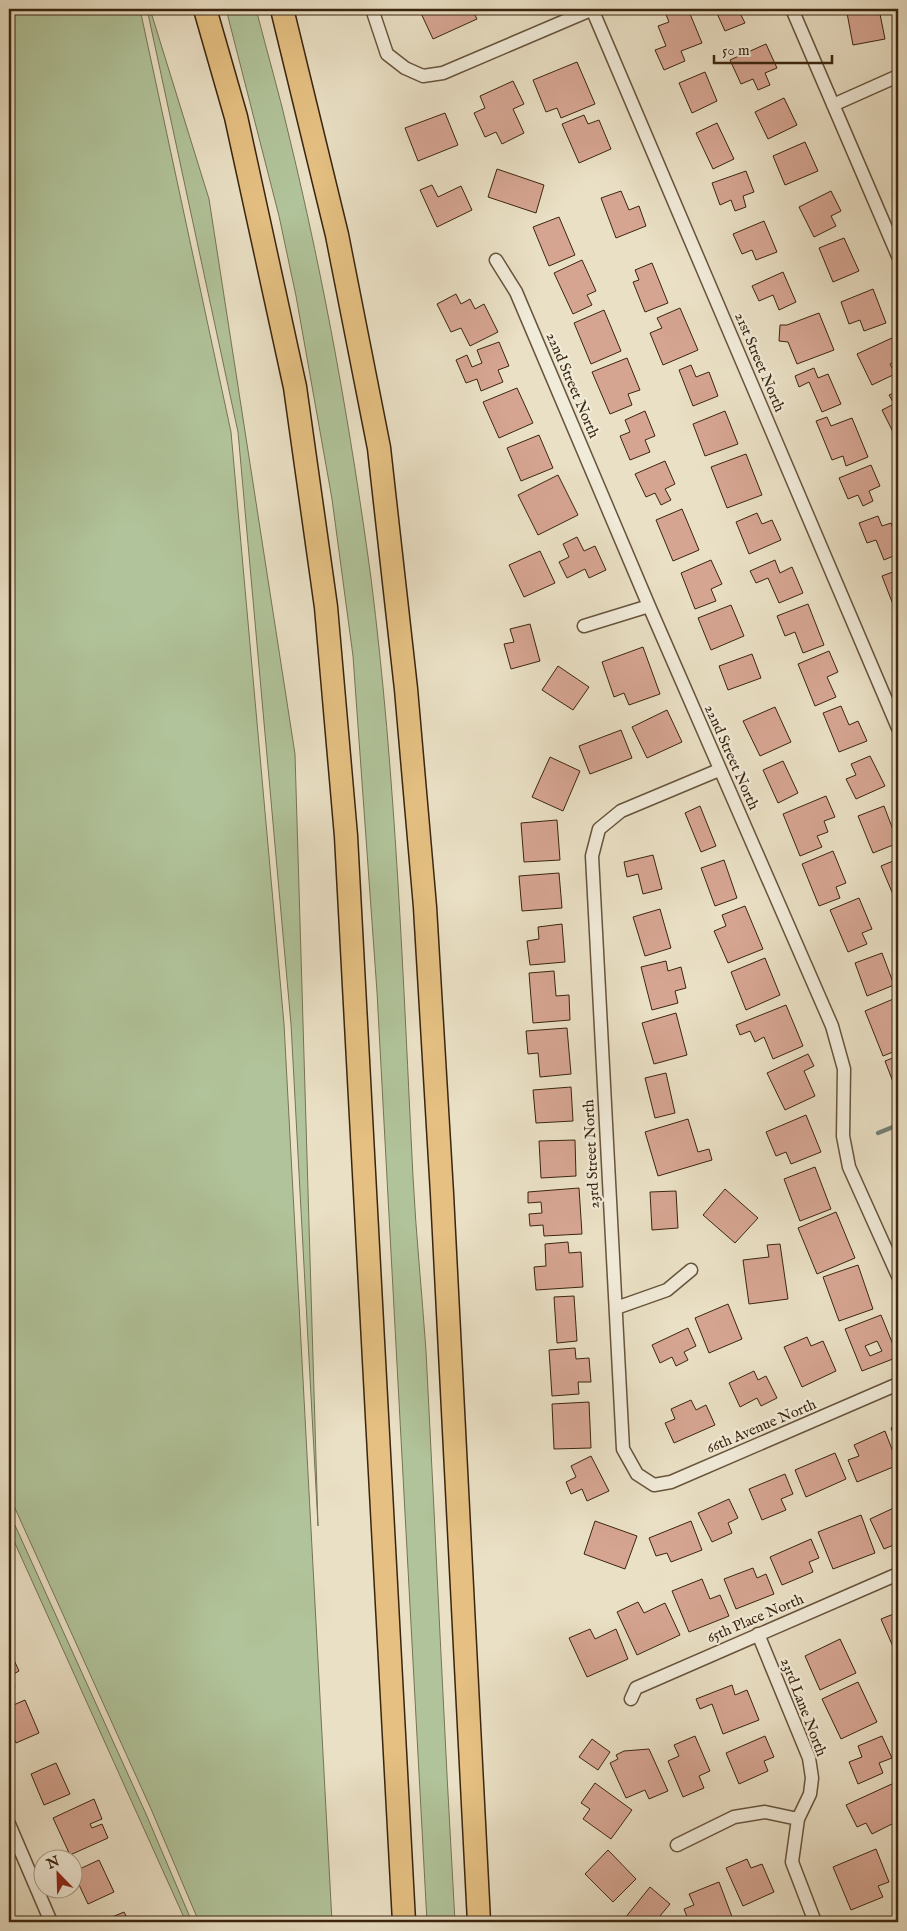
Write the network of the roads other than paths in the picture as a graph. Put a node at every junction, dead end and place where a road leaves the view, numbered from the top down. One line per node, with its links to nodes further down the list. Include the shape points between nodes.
1 (205, 9): 26 (highway, via 236,118 295,387 326,607 346,846)
2 (282, 9): 27 (highway, via 337,235 379,448 406,689 426,927)
3 (372, 9): 4 (street, via 387,54 405,68 423,76 443,73)
4 (593, 9): 12 (street, 21st Street North)
5 (792, 9): 7 (street)
6 (898, 76): 7 (street)
7 (833, 105): 8 (street)
8 (898, 256)
9 (496, 260): 10 (street, 22nd Street North, via 516,292)
10 (648, 606): 11 (street); 13 (street, 22nd Street North)
11 (584, 626)
12 (898, 728)
13 (719, 770): 15 (street, 22nd Street North, via 832,1026 844,1069 843,1136 849,1166); 16 (street, 23rd Street North, via 621,811 599,829 592,856)
14 (691, 1270): 16 (street, via 667,1290)
15 (898, 1276)
16 (616, 1308): 18 (street, 23rd Street North, via 623,1449)
17 (898, 1384): 18 (street, 66th Avenue North, via 671,1482 654,1485)
18 (637, 1474)
19 (898, 1574): 20 (street, 65th Place North)
20 (758, 1634): 21 (street, 65th Place North, via 636,1688); 22 (street, 23rd Lane North, via 809,1758 810,1794)
21 (631, 1699)
22 (798, 1819): 24 (street, via 765,1812 734,1817); 28 (street, 23rd Lane North, via 792,1862)
23 (9, 1824): 25 (street)
24 (677, 1845)
25 (51, 1922)
26 (404, 1922)
27 (479, 1922)
28 (815, 1922)

